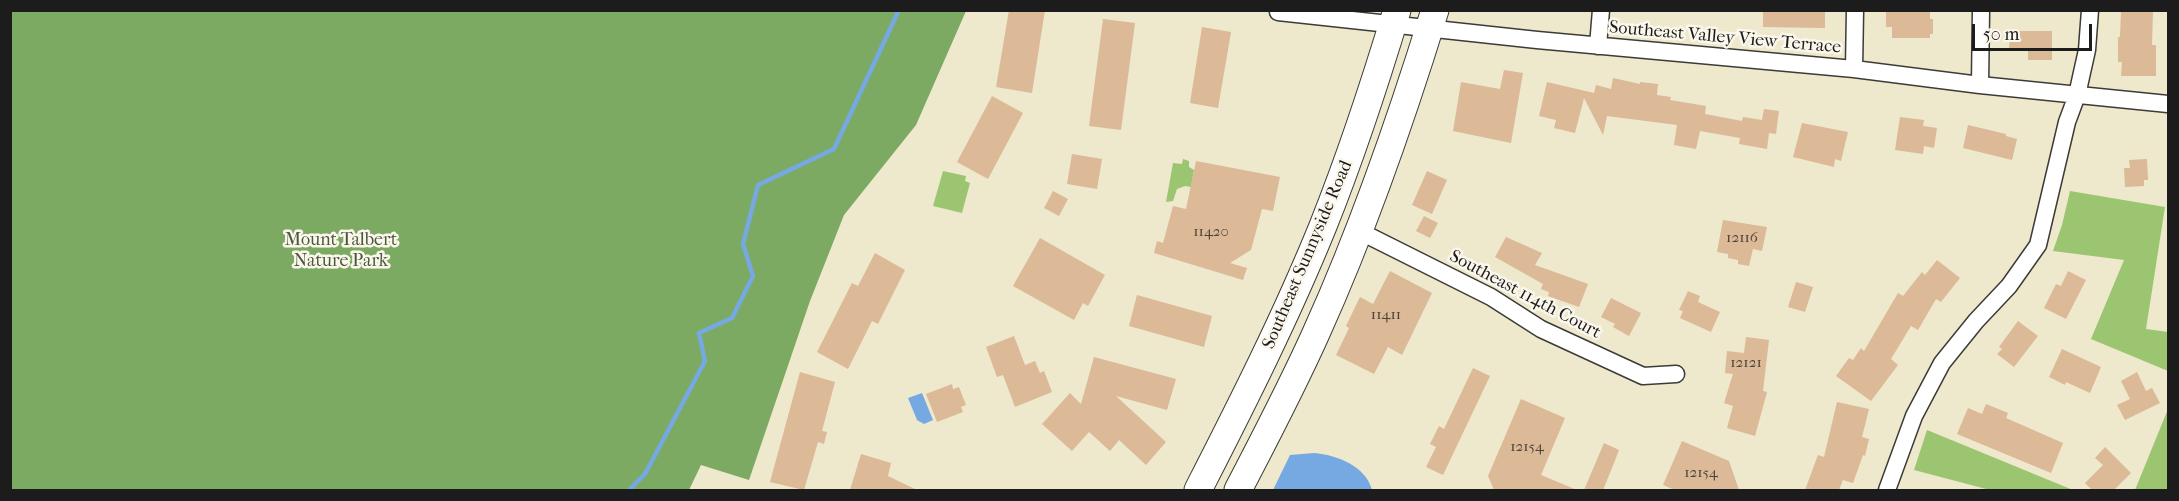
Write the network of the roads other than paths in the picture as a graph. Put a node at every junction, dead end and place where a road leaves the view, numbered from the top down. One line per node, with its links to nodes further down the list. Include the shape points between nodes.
1 (1601, 10): 8 (street)
2 (1855, 10): 9 (street)
3 (1981, 10): 10 (street)
4 (2090, 10): 11 (street, via 2087,50)
5 (1278, 12): 6 (street, Southeast Valley View Terrace)
6 (1395, 17): 7 (street, Southeast Valley View Terrace); 15 (main road, Southeast Sunnyside Road, via 1323,227)
7 (1432, 19): 8 (street, Southeast Valley View Terrace); 13 (main road, Southeast Sunnyside Road, via 1409,97)
8 (1598, 46): 9 (street, Southeast Valley View Terrace)
9 (1854, 69): 10 (street, Southeast Valley View Terrace)
10 (1980, 85): 11 (street, Southeast Valley View Terrace)
11 (2077, 95): 12 (street, Southeast Valley View Terrace); 17 (street, via 2038,245 1942,363 1914,416)
12 (2169, 104)
13 (1359, 231): 14 (street, Southeast 114th Court, via 1491,297 1541,329 1642,376); 16 (main road, Southeast Sunnyside Road, via 1317,332)
14 (1676, 374)
15 (1198, 490)
16 (1238, 490)
17 (1887, 490)

